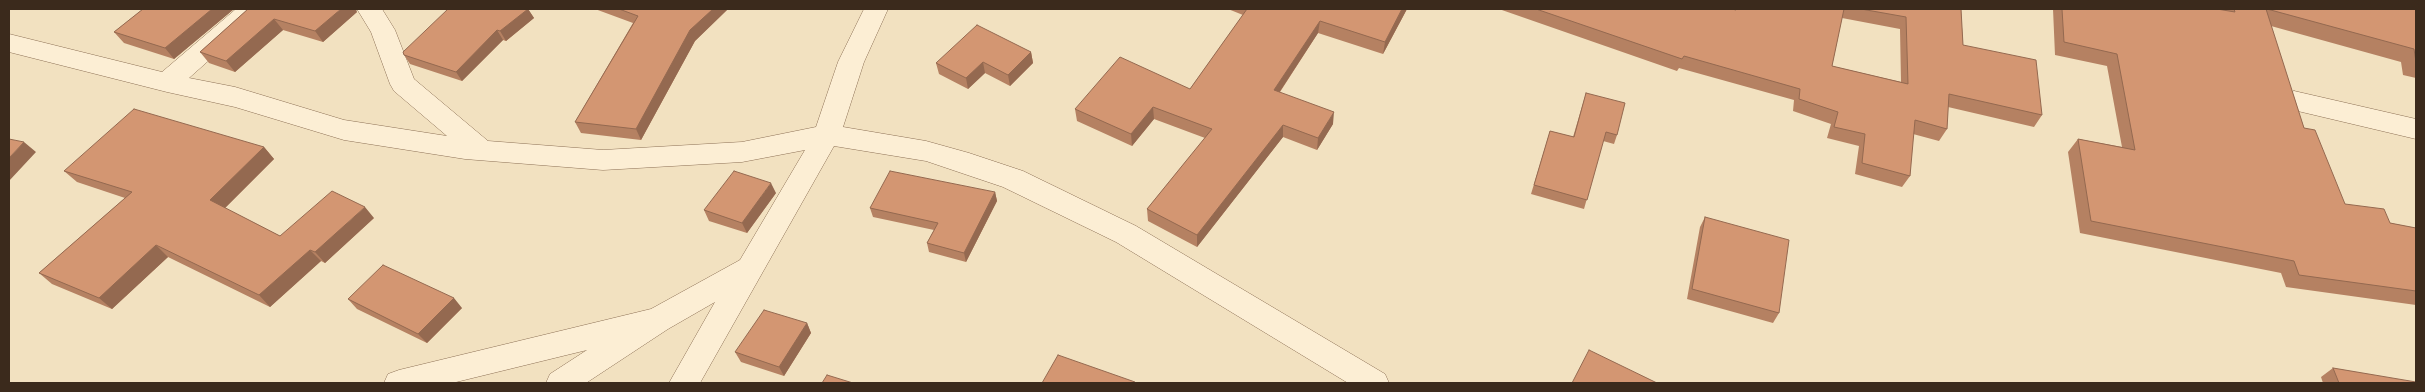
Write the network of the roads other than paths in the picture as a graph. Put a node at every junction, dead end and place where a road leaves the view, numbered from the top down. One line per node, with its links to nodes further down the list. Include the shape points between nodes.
1 (251, 9): 5 (street)
2 (369, 9): 9 (street, via 383,30 403,84)
3 (876, 9): 8 (street, via 851,62)
4 (9, 43): 5 (street)
5 (167, 83): 9 (street, via 235,97 344,130)
6 (2294, 101): 7 (street)
7 (2416, 130)
8 (828, 135): 9 (street, via 742,152 603,160); 10 (street); 15 (street, via 926,152 1013,179 1126,234)
9 (481, 150)
10 (751, 268): 11 (street); 14 (street)
11 (658, 320): 12 (street); 13 (street)
12 (399, 383)
13 (560, 383)
14 (684, 383)
15 (1374, 383)

